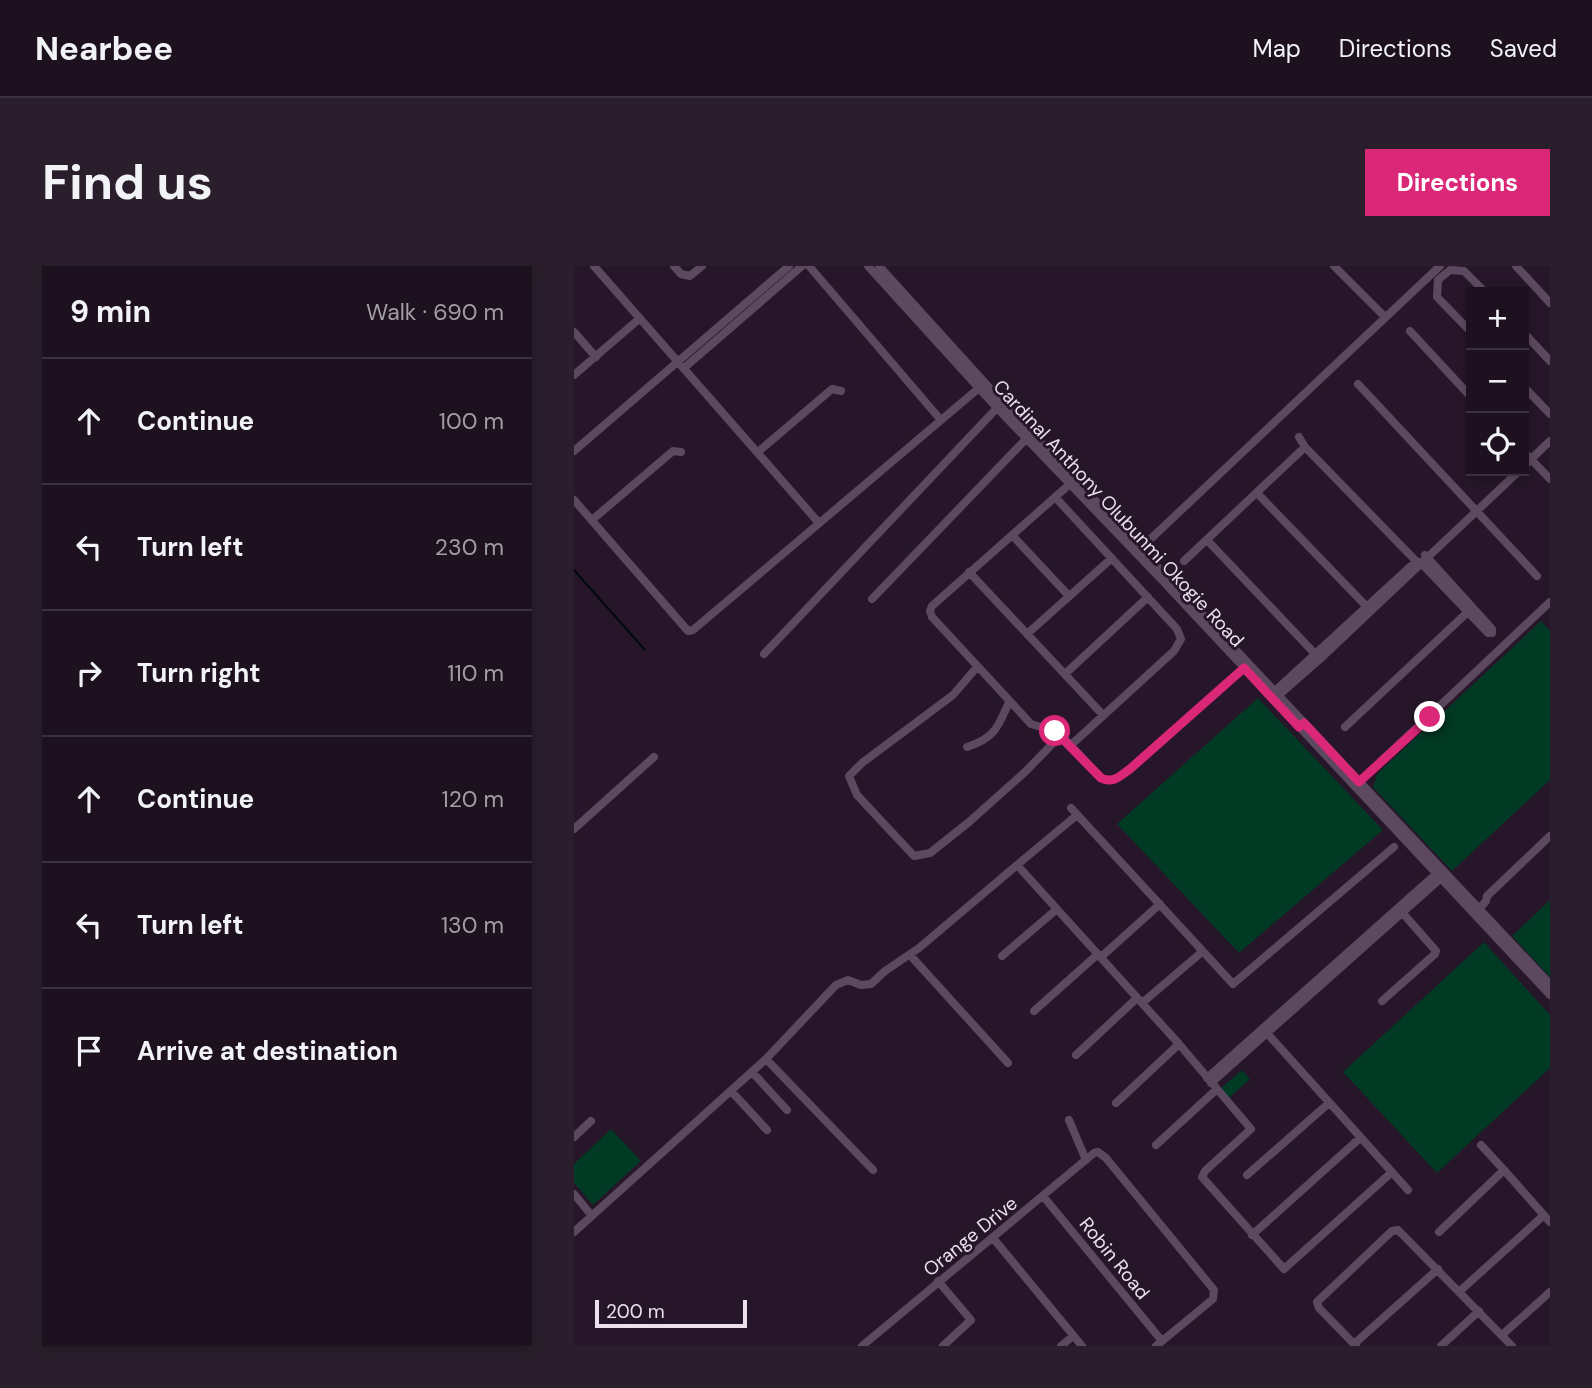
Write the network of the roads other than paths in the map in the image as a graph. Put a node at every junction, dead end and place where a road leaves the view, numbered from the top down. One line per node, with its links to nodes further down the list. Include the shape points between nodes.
1 (594, 266): 15 (street)
2 (674, 266): 3 (street, via 690,276)
3 (702, 266)
4 (789, 266): 22 (street)
5 (802, 266): 22 (street)
6 (809, 266): 31 (street)
7 (868, 266): 25 (street, Cardinal Anthony Olubunmi Okogie Road)
8 (879, 266): 46 (street, Cardinal Anthony Olubunmi Okogie Road)
9 (1335, 266): 14 (street)
10 (1440, 266): 14 (street)
11 (1516, 266): 13 (street)
12 (1480, 287): 16 (street, via 1464,271 1450,270 1438,280 1437,297)
13 (1550, 303)
14 (1385, 317): 55 (street)
15 (639, 319): 20 (street); 22 (street)
16 (1466, 327)
17 (1410, 331): 27 (street)
18 (574, 332): 20 (street)
19 (1529, 338): 21 (street)
20 (596, 357): 23 (street)
21 (1550, 361)
22 (681, 365): 37 (street); 39 (street)
23 (574, 375)
24 (1357, 384): 50 (street)
25 (979, 388): 29 (street, Cardinal Anthony Olubunmi Okogie Road); 31 (street)
26 (841, 391): 39 (street, via 832,389)
27 (1466, 392)
28 (1529, 392): 30 (street)
29 (997, 408): 34 (street, Cardinal Anthony Olubunmi Okogie Road); 67 (street)
30 (1550, 414)
31 (940, 419): 52 (street)
32 (1550, 435): 40 (street)
33 (1299, 437): 36 (street)
34 (1027, 438): 46 (street, Cardinal Anthony Olubunmi Okogie Road); 63 (street)
35 (1550, 441): 41 (street)
36 (1306, 447): 47 (street); 57 (street)
37 (574, 451)
38 (681, 452): 51 (street, via 673,451)
39 (758, 452): 52 (street)
40 (1529, 456)
41 (1529, 457)
42 (1529, 462): 45 (street)
43 (1507, 476): 50 (street)
44 (1513, 476): 50 (street)
45 (1550, 479)
46 (1073, 482): 48 (street); 55 (street, Cardinal Anthony Olubunmi Okogie Road); 70 (street, Cardinal Anthony Olubunmi Okogie Road)
47 (1257, 493): 54 (street); 65 (street)
48 (1055, 497): 53 (street); 56 (street)
49 (574, 500): 51 (street)
50 (1475, 509): 57 (street); 60 (street)
51 (592, 520): 52 (street, via 688,631)
52 (819, 523)
53 (1012, 535): 59 (street); 61 (street)
54 (1207, 540): 58 (street); 68 (street)
55 (1141, 548): 72 (street, Cardinal Anthony Olubunmi Okogie Road)
56 (1112, 558): 61 (street); 62 (street)
57 (1421, 559): 65 (street); 76 (street, via 1471,609)
58 (1184, 561)
59 (969, 572): 66 (street); 69 (street, via 930,611)
60 (1537, 576)
61 (1069, 596): 66 (street)
62 (1148, 597): 71 (street); 74 (street, via 1181,639 1174,651)
63 (872, 599)
64 (1550, 602): 81 (street)
65 (1368, 609): 68 (street)
66 (1027, 634): 71 (street)
67 (764, 654)
68 (1318, 657): 72 (street)
69 (978, 667): 73 (street); 77 (street, via 953,695 849,776 857,795 914,856 930,853 969,822)
70 (1244, 668): 75 (street, Cardinal Anthony Olubunmi Okogie Road); 78 (street, via 1113,781 1101,778)
71 (1065, 674): 74 (street)
72 (1277, 693): 75 (street, Cardinal Anthony Olubunmi Okogie Road)
73 (1009, 702): 77 (street, via 1031,724); 79 (street, via 998,729 983,742)
74 (1103, 715): 78 (street)
75 (1302, 725): 81 (street, Cardinal Anthony Olubunmi Okogie Road); 86 (street, Cardinal Anthony Olubunmi Okogie Road)
76 (1345, 727)
77 (1061, 736): 78 (street)
78 (1071, 745)
79 (967, 747)
80 (653, 757): 82 (street)
81 (1359, 782): 88 (street, Cardinal Anthony Olubunmi Okogie Road)
82 (574, 829)
83 (1550, 836): 88 (street)
84 (1394, 847): 91 (street, via 1233,984)
85 (1017, 865): 87 (street, via 1074,811); 89 (street); 92 (street)
86 (1438, 877): 90 (street); 96 (street, Cardinal Anthony Olubunmi Okogie Road)
87 (1160, 904): 91 (street); 94 (street)
88 (1476, 906): 95 (street, Cardinal Anthony Olubunmi Okogie Road)
89 (1057, 909): 93 (street); 94 (street)
90 (1400, 910): 98 (street, via 1436,951); 100 (street)
91 (1203, 951): 97 (street)
92 (910, 955): 103 (street, via 872,984 848,980 836,985); 104 (street)
93 (1002, 956)
94 (1099, 956): 97 (street); 99 (street)
95 (1550, 984)
96 (1550, 995)
97 (1140, 1001): 101 (street); 102 (street)
98 (1382, 1001)
99 (1034, 1011)
100 (1265, 1031): 106 (street); 109 (street)
101 (1180, 1044): 106 (street); 108 (street)
102 (1076, 1055)
103 (766, 1059): 105 (street); 119 (street)
104 (1008, 1063)
105 (752, 1072): 107 (street); 110 (street)
106 (1212, 1084): 116 (street); 130 (street, via 1251,1129 1202,1177)
107 (731, 1091): 113 (street); 126 (street)
108 (1116, 1103)
109 (1329, 1103): 115 (street); 122 (street)
110 (787, 1110)
111 (1069, 1120): 118 (street)
112 (591, 1121): 114 (street)
113 (767, 1130)
114 (576, 1131)
115 (1360, 1138): 121 (street); 130 (street)
116 (1156, 1145)
117 (1481, 1145): 120 (street)
118 (1086, 1160): 125 (street, Orange Drive); 139 (street, Orange Drive, via 1098,1152 1106,1158 1214,1290 1213,1299)
119 (873, 1170)
120 (1504, 1170): 127 (street); 129 (street)
121 (1392, 1172): 123 (street); 130 (street, via 1284,1269)
122 (1247, 1175)
123 (1408, 1190)
124 (574, 1194): 126 (street)
125 (1043, 1196): 131 (street, Orange Drive); 139 (street, Robin Road)
126 (592, 1216): 128 (street)
127 (1547, 1218): 134 (street)
128 (574, 1232)
129 (1439, 1232)
130 (1252, 1235)
131 (993, 1238): 133 (street, Orange Drive); 138 (street)
132 (1438, 1269): 134 (street); 140 (street); 140 (street, via 1402,1232 1392,1231 1317,1302)
133 (939, 1281): 141 (street, Orange Drive); 142 (street, via 971,1320)
134 (1460, 1291): 136 (street)
135 (1550, 1292): 137 (street)
136 (1479, 1311): 137 (street); 145 (street)
137 (1502, 1335): 146 (street)
138 (1073, 1336): 143 (street); 144 (street)
139 (1159, 1343)
140 (1355, 1345)
141 (862, 1346)
142 (943, 1346)
143 (1061, 1346)
144 (1082, 1346)
145 (1441, 1346)
146 (1512, 1346)

